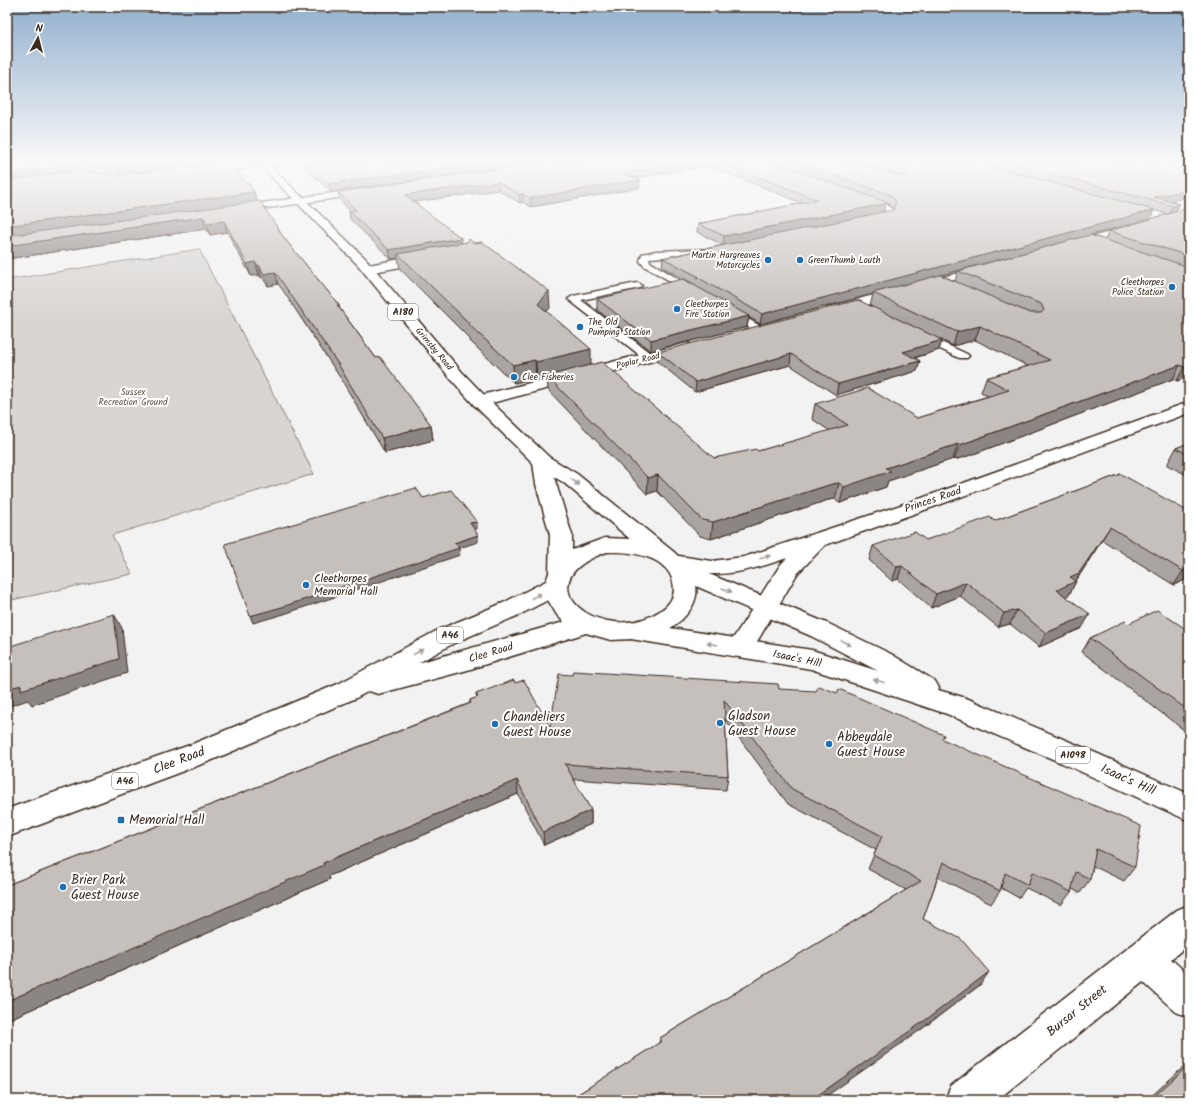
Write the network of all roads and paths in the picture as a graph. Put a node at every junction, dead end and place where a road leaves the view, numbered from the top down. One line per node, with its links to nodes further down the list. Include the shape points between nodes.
1 (315, 216): 13 (main road, Grimsby Road / A180)
2 (883, 216): 6 (lane)
3 (1154, 216): 5 (main road)
4 (1182, 216): 5 (main road)
5 (1167, 219): 7 (main road)
6 (866, 221)
7 (1088, 242): 8 (main road); 9 (main road)
8 (1108, 249)
9 (1058, 250)
10 (717, 252): 17 (lane, via 645,256 644,261 647,264)
11 (442, 256): 13 (main road)
12 (998, 266): 14 (main road)
13 (368, 269): 29 (main road, Grimsby Road / A180)
14 (938, 282): 16 (main road); 18 (main road)
15 (637, 286): 28 (lane, via 573,299)
16 (959, 292)
17 (701, 296)
18 (856, 304): 20 (lane); 21 (main road)
19 (720, 307): 23 (lane)
20 (870, 311)
21 (819, 314)
22 (774, 326): 23 (main road)
23 (760, 330): 25 (main road)
24 (913, 332): 27 (lane)
25 (745, 333)
26 (701, 345): 28 (main road, Poplar Road)
27 (963, 356)
28 (650, 358): 29 (main road, Poplar Road)
29 (480, 401): 31 (main road, Grimsby Road / A180)
30 (1189, 407): 32 (main road, Princes Road, via 929,502)
31 (542, 461): 33 (main road, Grimsby Road / A180, one-way to 33, via 570,478); 34 (main road, via 561,535)
32 (819, 539): 33 (main road, Princes Road, one-way to 32, via 712,568 746,564); 35 (main road, via 790,569)
33 (671, 562): 34 (main road, A46, via 646,548 626,545 605,546 586,551 570,560); 35 (main road, Isaac's Hill, one-way to 35); 37 (main road, via 684,581 685,594 680,607 663,621)
34 (558, 579): 36 (main road, via 559,600 570,614); 39 (main road, Clee Road / A46, one-way to 34, via 447,636 510,609)
35 (765, 606): 38 (main road); 40 (main road, Isaac's Hill, one-way to 40, via 882,661)
36 (587, 624): 37 (main road, via 601,629); 39 (main road, Clee Road / A46, via 464,661)
37 (633, 631): 38 (main road, Isaac's Hill, one-way to 37)
38 (740, 648): 40 (main road, Isaac's Hill, one-way to 38, via 812,660)
39 (348, 691): 42 (main road, Clee Road / A46, via 200,754)
40 (956, 706): 41 (main road, Isaac's Hill / A1098)
41 (1189, 808)
42 (7, 822)
43 (1189, 922): 44 (main road, Bursar Street)
44 (1143, 958): 45 (main road); 46 (main road, Bursar Street)
45 (1189, 999)
46 (965, 1100)

